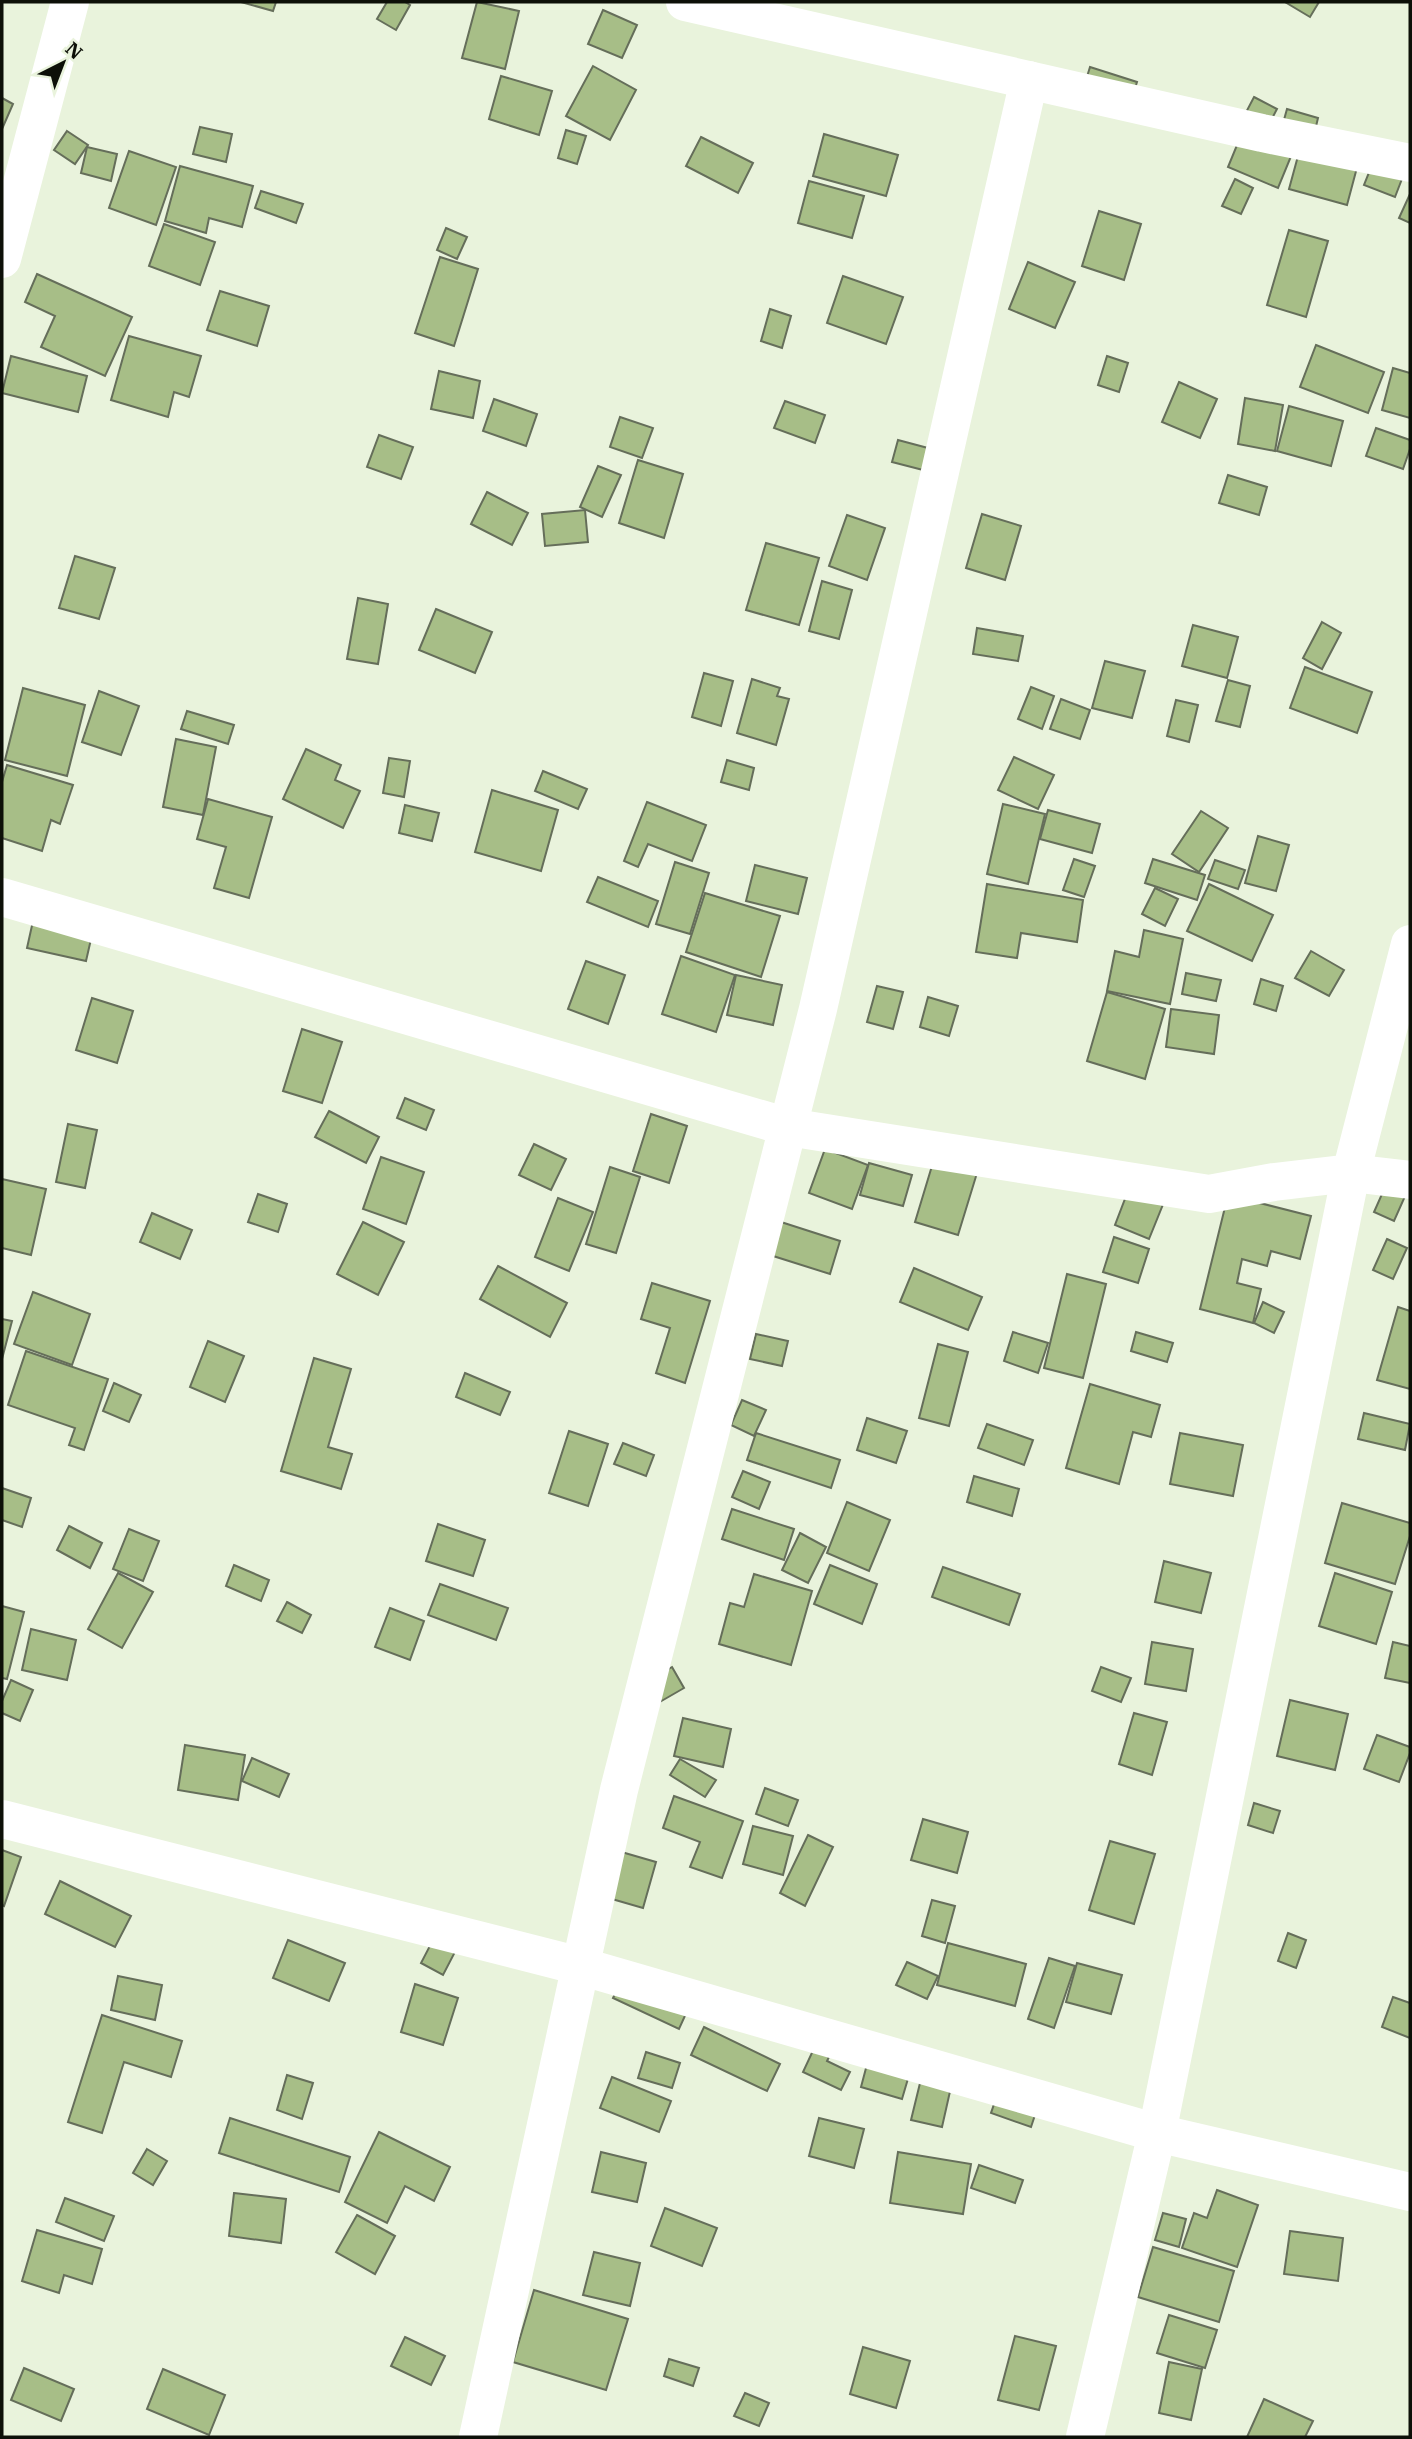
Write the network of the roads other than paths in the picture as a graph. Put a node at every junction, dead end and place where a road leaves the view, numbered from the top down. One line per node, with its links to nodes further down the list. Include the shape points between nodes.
1 (70, 2): 5 (street)
2 (685, 2): 3 (street)
3 (1029, 80): 4 (street); 8 (street)
4 (1410, 163)
5 (2, 260)
6 (2, 897): 8 (street)
7 (1410, 944): 9 (street)
8 (788, 1127): 9 (street, via 1209,1194); 12 (street, via 618,1790)
9 (1351, 1172): 10 (street); 13 (street)
10 (1410, 1180)
11 (2, 1819): 12 (street)
12 (580, 1966): 13 (street); 15 (street)
13 (1157, 2133): 14 (street); 16 (street)
14 (1410, 2192)
15 (478, 2437)
16 (1085, 2437)

